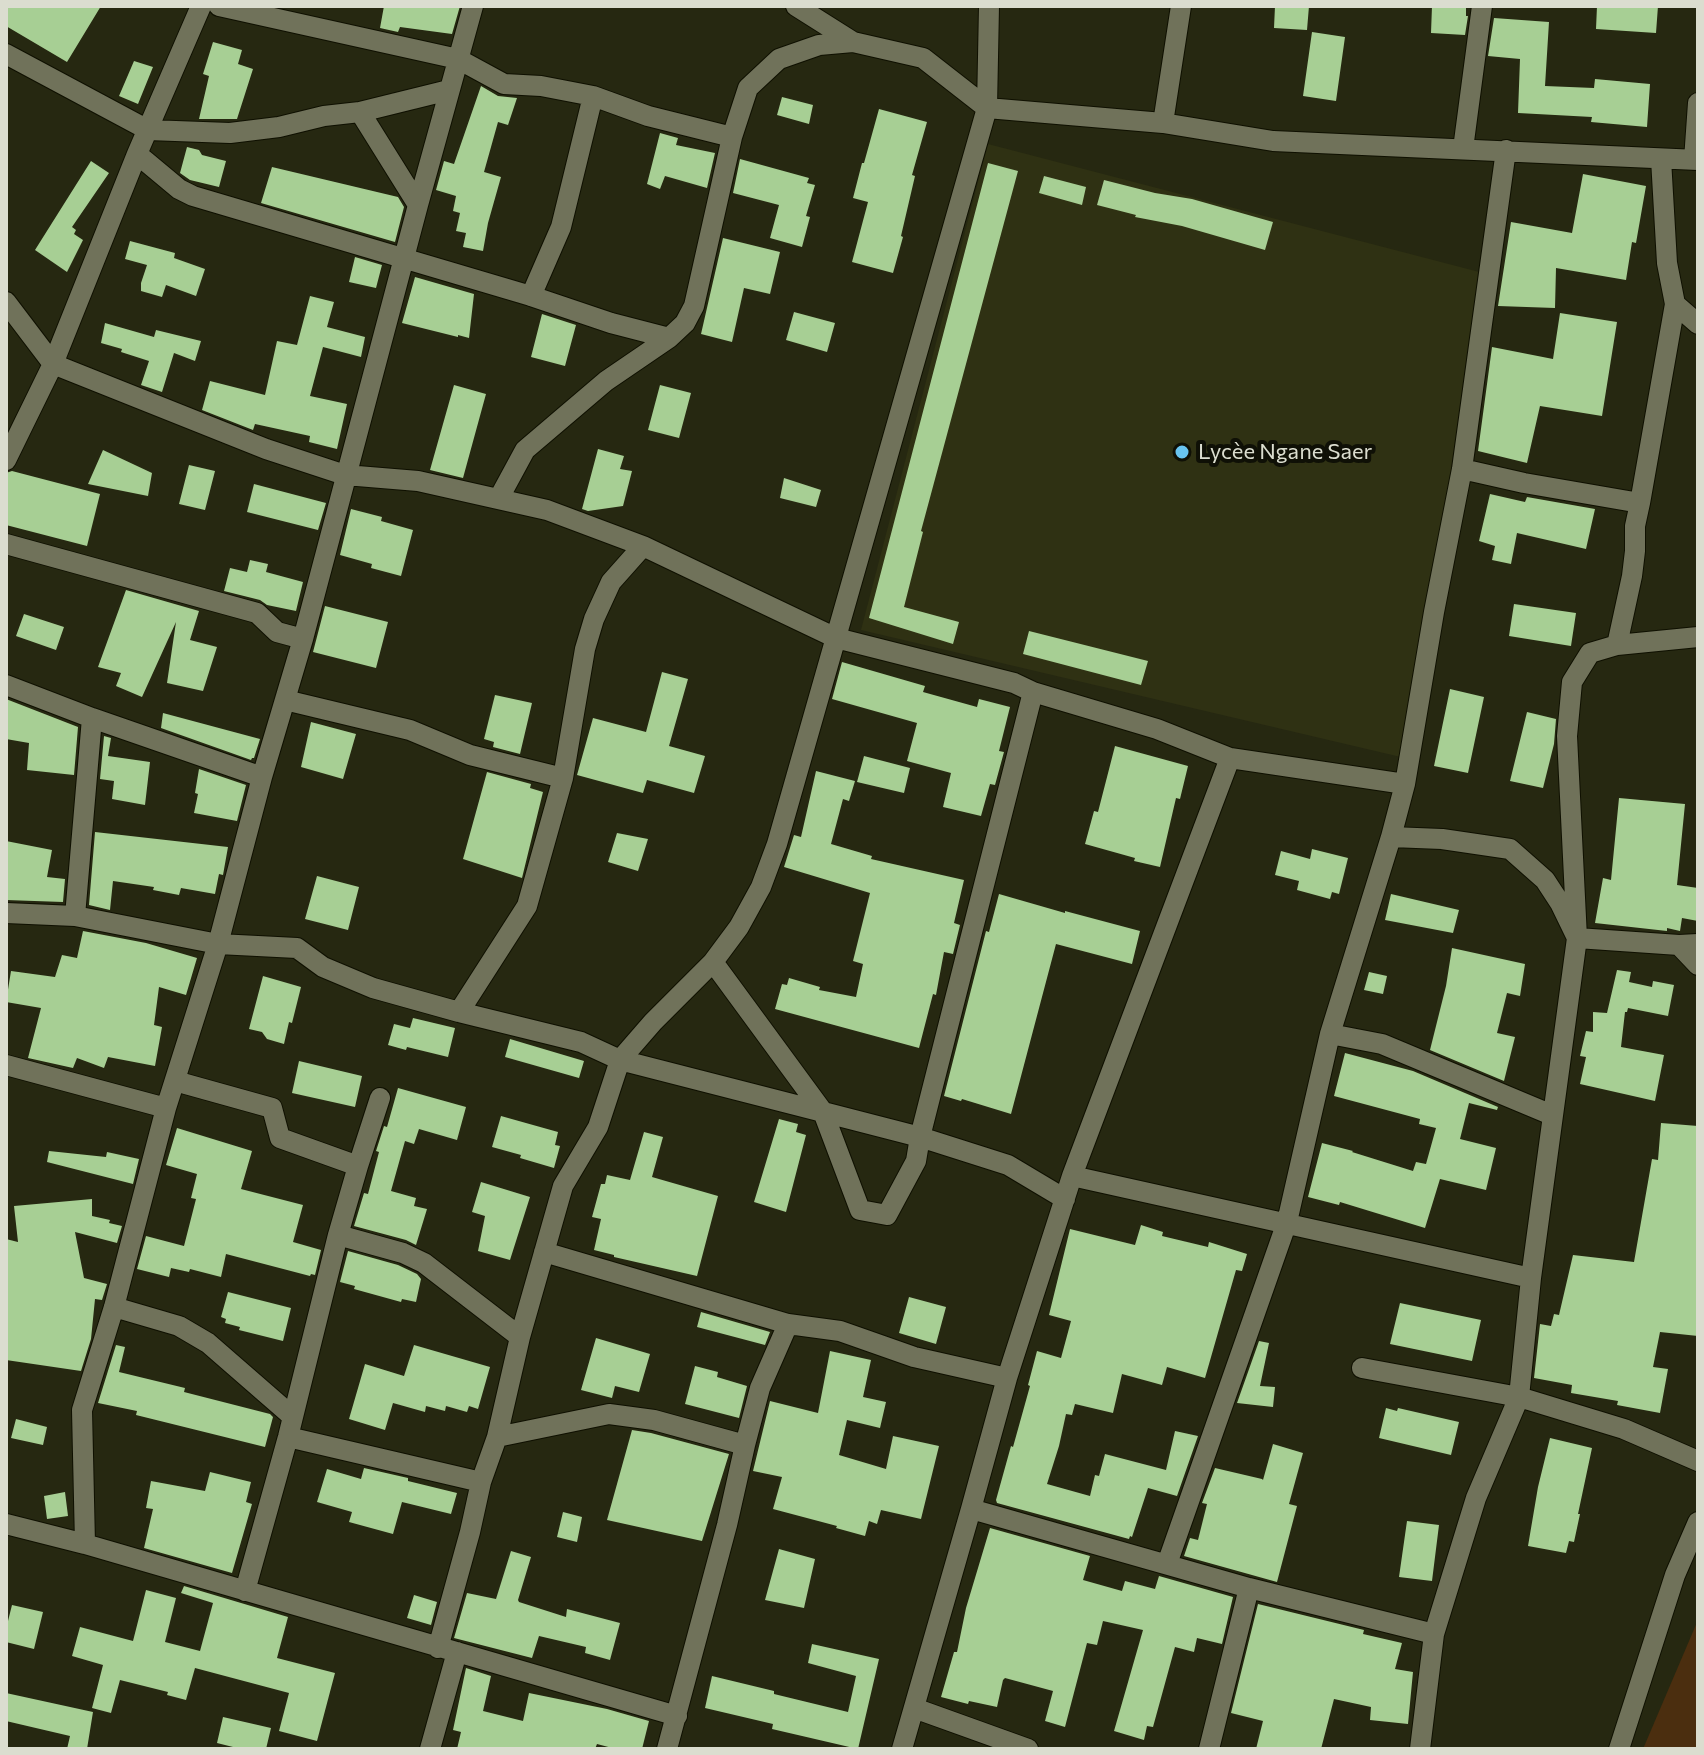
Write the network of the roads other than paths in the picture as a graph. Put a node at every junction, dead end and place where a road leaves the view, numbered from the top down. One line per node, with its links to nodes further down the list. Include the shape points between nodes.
1 (201, 6): 17 (street)
2 (219, 6): 10 (street)
3 (473, 6): 10 (street)
4 (796, 6): 8 (street)
5 (989, 6): 14 (street)
6 (1181, 6): 16 (street)
7 (1482, 6): 19 (street)
8 (853, 42): 14 (street, via 923,58); 18 (street, via 819,45 779,59 748,88)
9 (6, 54): 17 (street)
10 (458, 59): 11 (street); 12 (street, via 504,84)
11 (449, 90): 15 (street); 24 (street)
12 (593, 96): 18 (street); 26 (street, via 561,227)
13 (1698, 103): 23 (street)
14 (987, 108): 16 (street); 40 (street)
15 (360, 112): 17 (street, via 230,133); 24 (street)
16 (1163, 123): 19 (street, via 1273,141)
17 (148, 130): 21 (street)
18 (732, 137): 30 (street, via 694,306)
19 (1463, 149): 20 (street)
20 (1506, 150): 22 (street); 33 (street)
21 (137, 154): 25 (street, via 193,196); 31 (street)
22 (1661, 159): 23 (street); 28 (street, via 1667,263)
23 (1696, 160)
24 (418, 205): 25 (street)
25 (404, 257): 26 (street); 34 (street)
26 (531, 296): 30 (street)
27 (6, 302): 31 (street)
28 (1675, 304): 29 (street); 36 (street)
29 (1698, 324)
30 (669, 338): 35 (street, via 606,381 525,450)
31 (53, 364): 32 (street); 34 (street)
32 (6, 460)
33 (1462, 469): 36 (street); 50 (street)
34 (345, 475): 35 (street, via 418,481); 41 (street)
35 (499, 498): 38 (street)
36 (1640, 503): 42 (street)
37 (6, 544): 41 (street, via 257,613 277,632)
38 (643, 546): 40 (street); 49 (street, via 611,582 594,619)
39 (1698, 637): 42 (street)
40 (836, 638): 44 (street); 57 (street, via 761,887)
41 (303, 639): 45 (street)
42 (1617, 645): 54 (street, via 1590,653 1572,682 1567,736)
43 (6, 685): 46 (street)
44 (1033, 692): 47 (street, via 1157,729); 68 (street)
45 (285, 700): 48 (street); 49 (street, via 410,730 470,755)
46 (92, 718): 48 (street); 53 (street)
47 (1230, 758): 50 (street); 70 (street)
48 (262, 777): 55 (street)
49 (563, 778): 59 (street, via 527,906)
50 (1405, 784): 51 (street)
51 (1391, 837): 54 (street, via 1510,849 1545,880); 60 (street)
52 (6, 913): 53 (street)
53 (75, 916): 55 (street)
54 (1577, 938): 56 (street); 67 (street)
55 (218, 944): 59 (street, via 297,948 323,967 373,988); 63 (street)
56 (1689, 944): 58 (street)
57 (713, 962): 61 (street); 66 (street)
58 (1698, 965)
59 (459, 1012): 61 (street, via 581,1042)
60 (1330, 1034): 67 (street, via 1382,1044); 72 (street)
61 (620, 1060): 66 (street); 74 (street, via 598,1127 563,1186)
62 (6, 1065): 65 (street)
63 (175, 1081): 65 (street); 69 (street, via 272,1108 280,1138)
64 (380, 1098): 69 (street)
65 (166, 1108): 76 (street)
66 (823, 1112): 68 (street); 68 (street, via 860,1210 887,1215 916,1161)
67 (1552, 1115): 75 (street)
68 (920, 1137): 71 (street, via 1008,1165)
69 (358, 1166): 73 (street)
70 (1072, 1176): 71 (street); 72 (street)
71 (1065, 1199): 80 (street)
72 (1287, 1222): 75 (street); 92 (street)
73 (338, 1235): 78 (street, via 424,1263); 82 (street)
74 (544, 1252): 77 (street); 78 (street)
75 (1531, 1278): 81 (street)
76 (114, 1307): 82 (street, via 179,1326 208,1343); 91 (street, via 82,1410)
77 (788, 1324): 80 (street, via 840,1331 914,1357); 85 (street, via 760,1388)
78 (520, 1337): 84 (street)
79 (1362, 1368): 81 (street)
80 (1007, 1378): 88 (street)
81 (1519, 1397): 86 (street, via 1624,1429); 95 (street, via 1476,1498)
82 (293, 1417): 83 (street)
83 (288, 1437): 87 (street); 94 (street)
84 (497, 1437): 85 (street, via 609,1414 654,1420); 87 (street)
85 (745, 1445): 98 (street)
86 (1698, 1461)
87 (481, 1482): 96 (street)
88 (971, 1509): 92 (street); 97 (street)
89 (1698, 1522): 105 (street, via 1675,1575)
90 (6, 1524): 91 (street)
91 (85, 1544): 94 (street)
92 (1167, 1564): 93 (street)
93 (1249, 1588): 95 (street); 103 (street)
94 (245, 1591): 96 (street)
95 (1434, 1634): 104 (street)
96 (448, 1650): 98 (street); 99 (street)
97 (914, 1708): 101 (street); 102 (street)
98 (677, 1716): 100 (street)
99 (430, 1749)
100 (667, 1749)
101 (902, 1749)
102 (1028, 1749)
103 (1209, 1749)
104 (1420, 1749)
105 (1619, 1749)

